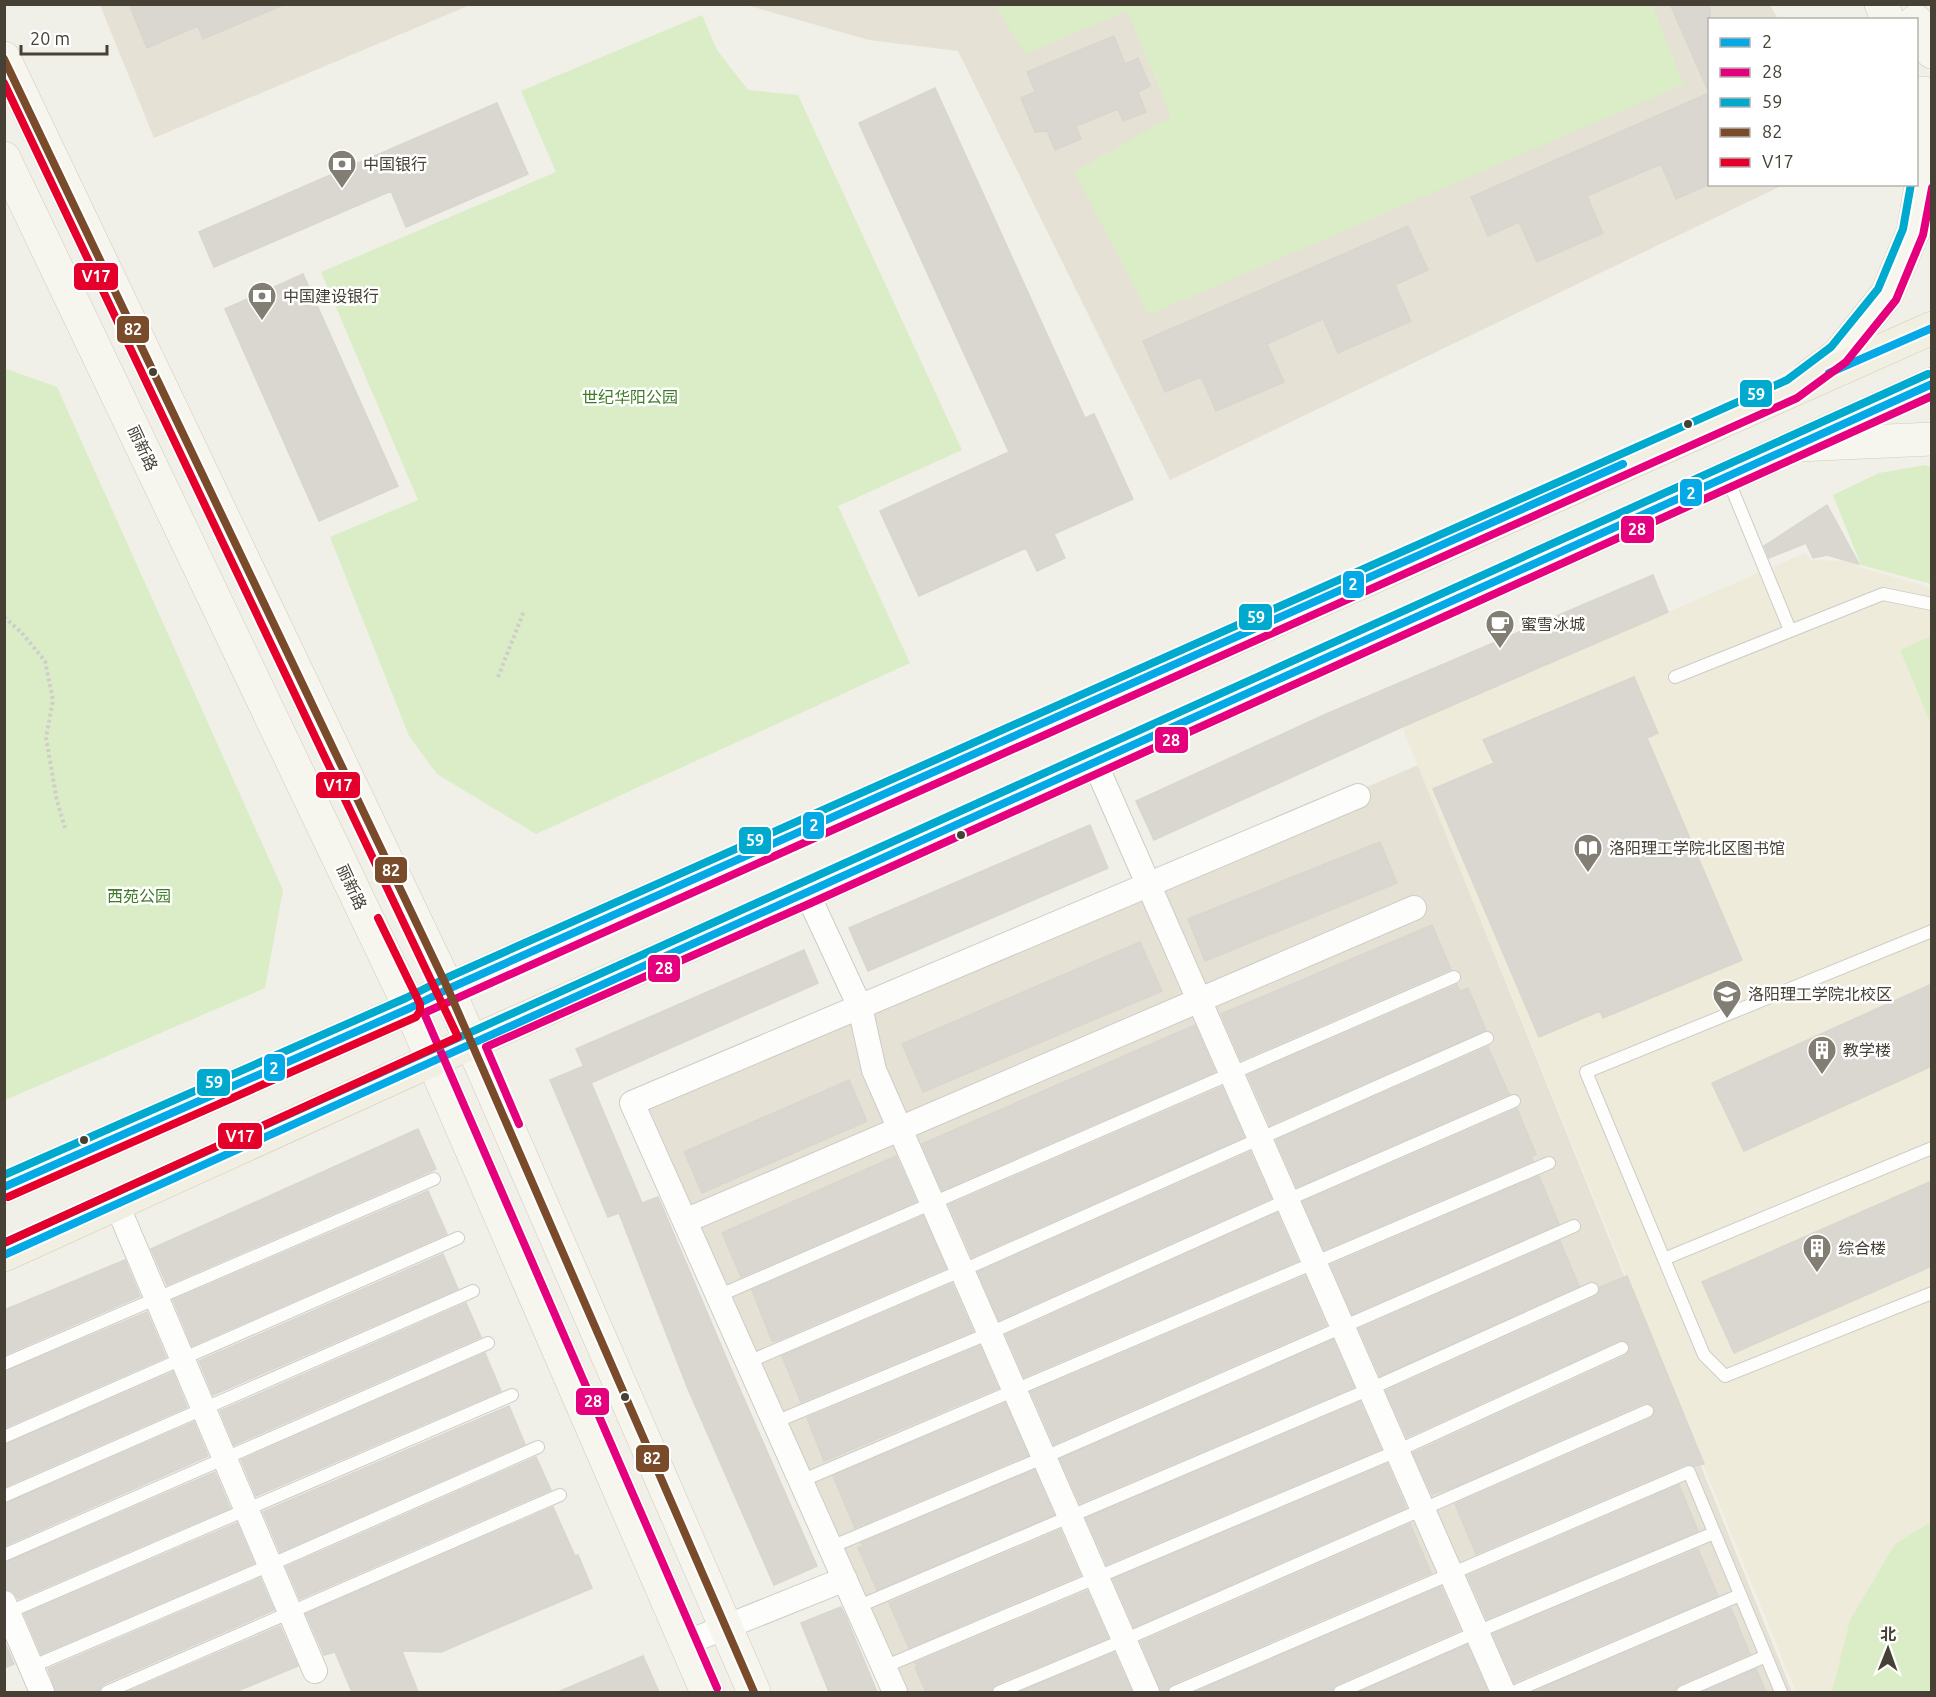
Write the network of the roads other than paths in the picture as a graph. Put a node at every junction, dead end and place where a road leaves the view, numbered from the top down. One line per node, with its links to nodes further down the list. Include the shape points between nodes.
1 (1881, 4): 3 (main road)
2 (1909, 4): 4 (main road)
3 (1887, 18)
4 (1915, 18)
5 (1918, 24): 6 (main road)
6 (1932, 52)
7 (4, 58): 26 (main road)
8 (1924, 93): 12 (main road, via 1924,170 1913,232 1887,294 1838,355)
9 (4, 158): 29 (main road, 丽新路)
10 (1932, 328): 12 (main road)
11 (1932, 384): 14 (main road)
12 (1792, 389): 26 (main road)
13 (1932, 439): 14 (main road)
14 (1797, 445): 15 (main road)
15 (1726, 476): 17 (lane); 19 (main road)
16 (1932, 604): 17 (lane, via 1883,594)
17 (1790, 630): 18 (lane)
18 (1675, 677)
19 (1095, 763): 21 (street); 22 (main road)
20 (1358, 796): 21 (street)
21 (1148, 885): 27 (street); 28 (street)
22 (807, 893): 28 (street); 31 (main road)
23 (1414, 908): 27 (street)
24 (1932, 931): 48 (lane, via 1586,1072)
25 (1454, 977): 33 (lane)
26 (448, 989): 29 (main road); 31 (main road)
27 (1199, 1000): 33 (street); 35 (street)
28 (860, 1007): 35 (street, via 874,1070); 44 (street, via 632,1102)
29 (410, 1008): 32 (main road, 丽新路); 40 (main road)
30 (1487, 1038): 36 (lane)
31 (472, 1042): 32 (main road); 91 (main road)
32 (433, 1060): 43 (main road); 94 (main road, 丽新路)
33 (1231, 1074): 36 (street); 42 (lane)
34 (1514, 1101): 41 (lane)
35 (902, 1129): 42 (street); 44 (street)
36 (1260, 1139): 41 (street); 50 (lane)
37 (1932, 1148): 48 (lane)
38 (1549, 1163): 49 (lane)
39 (434, 1179): 55 (lane)
40 (4, 1187)
41 (1287, 1200): 49 (street); 57 (lane)
42 (933, 1203): 50 (street); 54 (lane)
43 (117, 1205): 47 (main road); 55 (street)
44 (685, 1221): 54 (street)
45 (1574, 1226): 56 (lane)
46 (458, 1238): 60 (lane)
47 (4, 1255)
48 (1664, 1259): 53 (lane, via 1704,1355 1725,1376)
49 (1315, 1263): 56 (street); 63 (lane)
50 (963, 1270): 57 (street); 61 (lane)
51 (1592, 1289): 64 (lane)
52 (473, 1291): 66 (lane)
53 (1932, 1293)
54 (718, 1296): 61 (street)
55 (157, 1298): 60 (street); 62 (lane)
56 (1343, 1327): 64 (street); 72 (lane)
57 (990, 1333): 63 (street); 68 (lane)
58 (489, 1343): 73 (lane)
59 (1622, 1348): 71 (lane)
60 (183, 1359): 66 (street); 69 (lane)
61 (748, 1362): 68 (street)
62 (4, 1364)
63 (1015, 1388): 72 (street); 74 (lane)
64 (1370, 1389): 71 (street); 79 (lane)
65 (512, 1395): 78 (lane)
66 (204, 1410): 73 (street); 76 (lane)
67 (1647, 1411): 77 (lane)
68 (775, 1422): 74 (street)
69 (4, 1437)
70 (538, 1446): 83 (lane)
71 (1397, 1451): 77 (street); 85 (lane)
72 (1045, 1457): 79 (street); 81 (lane)
73 (225, 1459): 78 (street); 82 (lane)
74 (801, 1480): 81 (street)
75 (560, 1495): 90 (lane)
76 (4, 1496)
77 (1422, 1509): 84 (street); 93 (lane)
78 (247, 1510): 83 (street); 89 (lane)
79 (1070, 1517): 85 (street); 88 (lane)
80 (1714, 1533): 84 (lane, via 1689,1472); 87 (lane); 92 (lane)
81 (831, 1547): 86 (street)
82 (4, 1555)
83 (270, 1565): 90 (street); 96 (lane)
84 (1451, 1573): 92 (street); 106 (lane)
85 (1097, 1578): 93 (street); 97 (lane)
86 (844, 1579): 88 (street); 91 (street)
87 (1740, 1595): 95 (lane); 109 (lane)
88 (857, 1607): 97 (street)
89 (7, 1608): 96 (street)
90 (290, 1613): 98 (street); 100 (lane)
91 (725, 1627): 94 (street); 102 (main road)
92 (1477, 1632): 107 (lane); 108 (street)
93 (1124, 1641): 104 (lane); 105 (street)
94 (686, 1643): 101 (main road, 丽新路)
95 (1766, 1656): 110 (lane); 111 (lane)
96 (31, 1666): 99 (street)
97 (884, 1667): 103 (street)
98 (315, 1671)
99 (42, 1692)
100 (107, 1692)
101 (707, 1692)
102 (754, 1692)
103 (895, 1692)
104 (999, 1692)
105 (1147, 1692)
106 (1175, 1692)
107 (1340, 1692)
108 (1503, 1692)
109 (1513, 1692)
110 (1683, 1692)
111 (1780, 1692)

